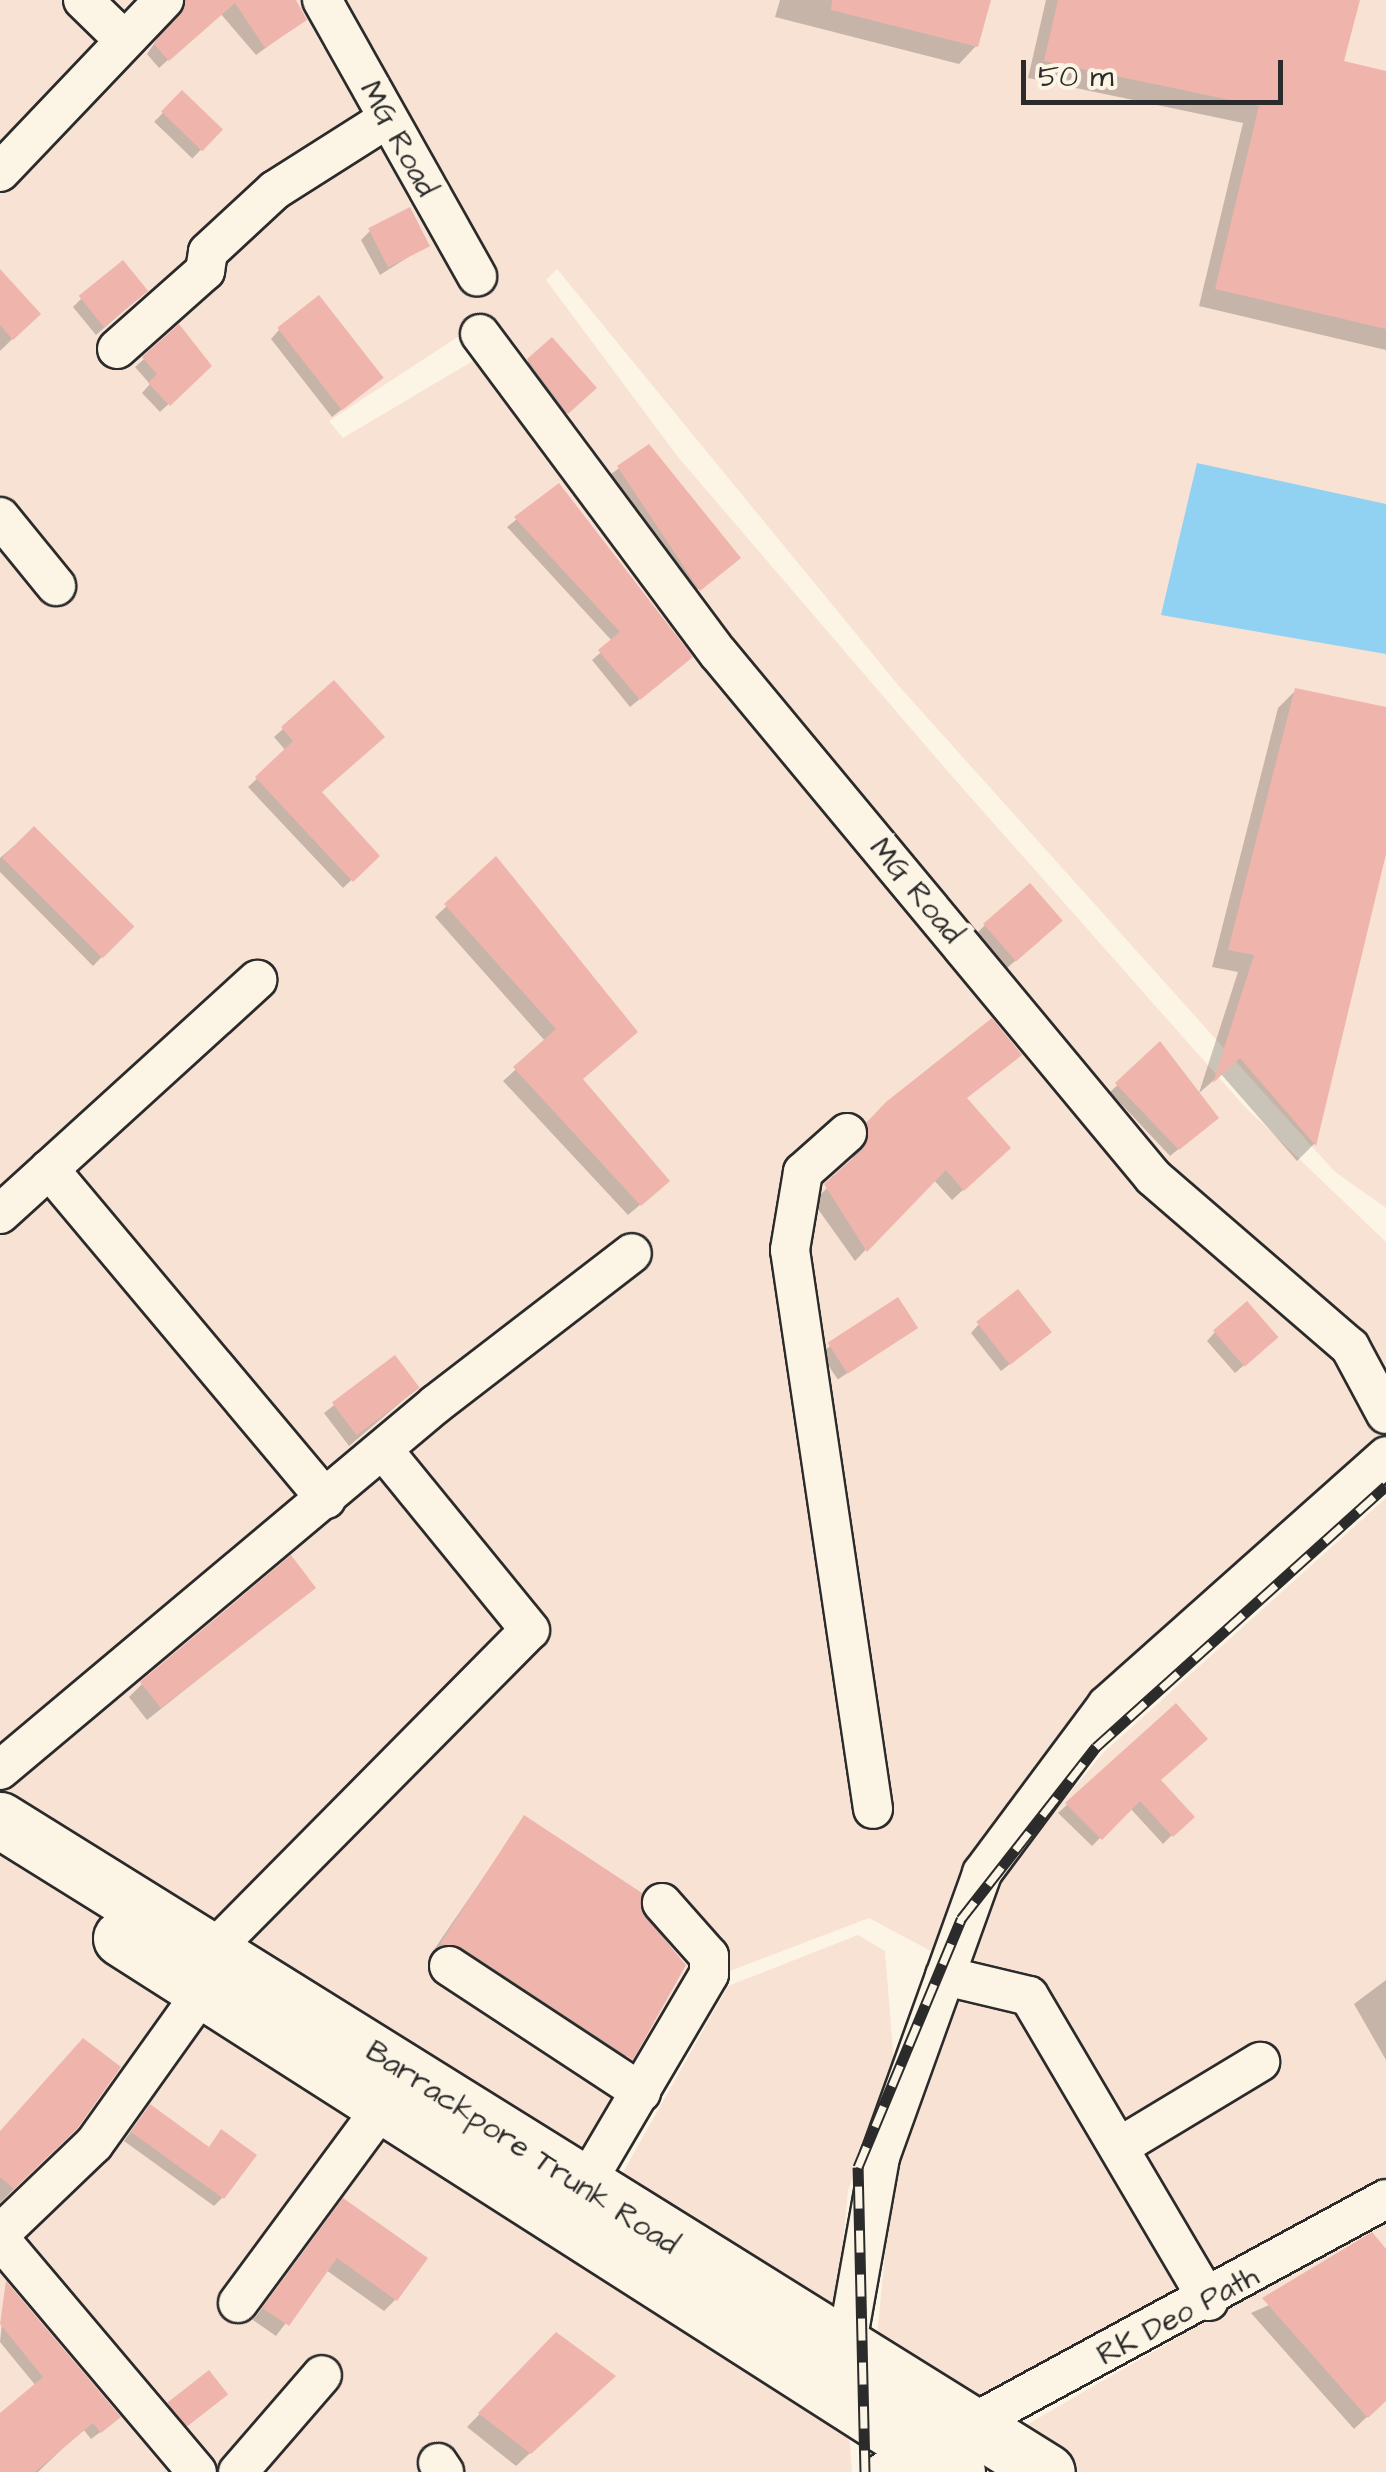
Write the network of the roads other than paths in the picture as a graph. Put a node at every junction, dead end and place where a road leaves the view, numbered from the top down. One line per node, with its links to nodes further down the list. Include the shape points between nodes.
1 (83, 0): 4 (street)
2 (164, 0): 4 (street)
3 (322, 0): 5 (street, MG Road)
4 (122, 38): 6 (street)
5 (386, 119): 7 (street, MG Road); 9 (street, via 275,190 208,252 205,271)
6 (0, 172)
7 (477, 276)
8 (480, 334): 17 (street, MG Road, via 718,653 1140,1162 1350,1347)
9 (118, 349)
10 (0, 517): 11 (street)
11 (56, 586)
12 (257, 980): 14 (street)
13 (848, 1132): 22 (street, via 803,1172 790,1250)
14 (49, 1169): 15 (street); 20 (street)
15 (0, 1214)
16 (632, 1253): 18 (street)
17 (1386, 1414)
18 (383, 1450): 20 (street); 27 (street, via 530,1630)
19 (1386, 1456): 28 (street, via 1107,1705 982,1873)
20 (326, 1499): 21 (street)
21 (0, 1770)
22 (873, 1809)
23 (0, 1820): 27 (main road, Barrackpore Trunk Road)
24 (0, 1862): 27 (main road, Barrackpore Trunk Road)
25 (662, 1903): 30 (street, via 709,1956 709,1974)
26 (448, 1966): 30 (street)
27 (209, 1970): 31 (main road, Barrackpore Trunk Road); 33 (main road, Barrackpore Trunk Road); 35 (street, via 94,2144)
28 (946, 1976): 32 (street, via 1029,1996); 38 (street, via 880,2157)
29 (1260, 2062): 32 (street)
30 (641, 2092): 33 (street)
31 (383, 2106): 37 (street); 40 (main road, Barrackpore Trunk Road)
32 (1119, 2147): 36 (street)
33 (583, 2188): 38 (main road, Barrackpore Trunk Road)
34 (1386, 2199): 36 (street, RK Deo Path)
35 (0, 2237): 41 (street)
36 (1208, 2300): 40 (street, RK Deo Path)
37 (238, 2304)
38 (845, 2354): 40 (main road, Barrackpore Trunk Road)
39 (322, 2375): 42 (street)
40 (932, 2455): 43 (main road, Barrackpore Trunk Road)
41 (197, 2472)
42 (238, 2472)
43 (1047, 2472)

